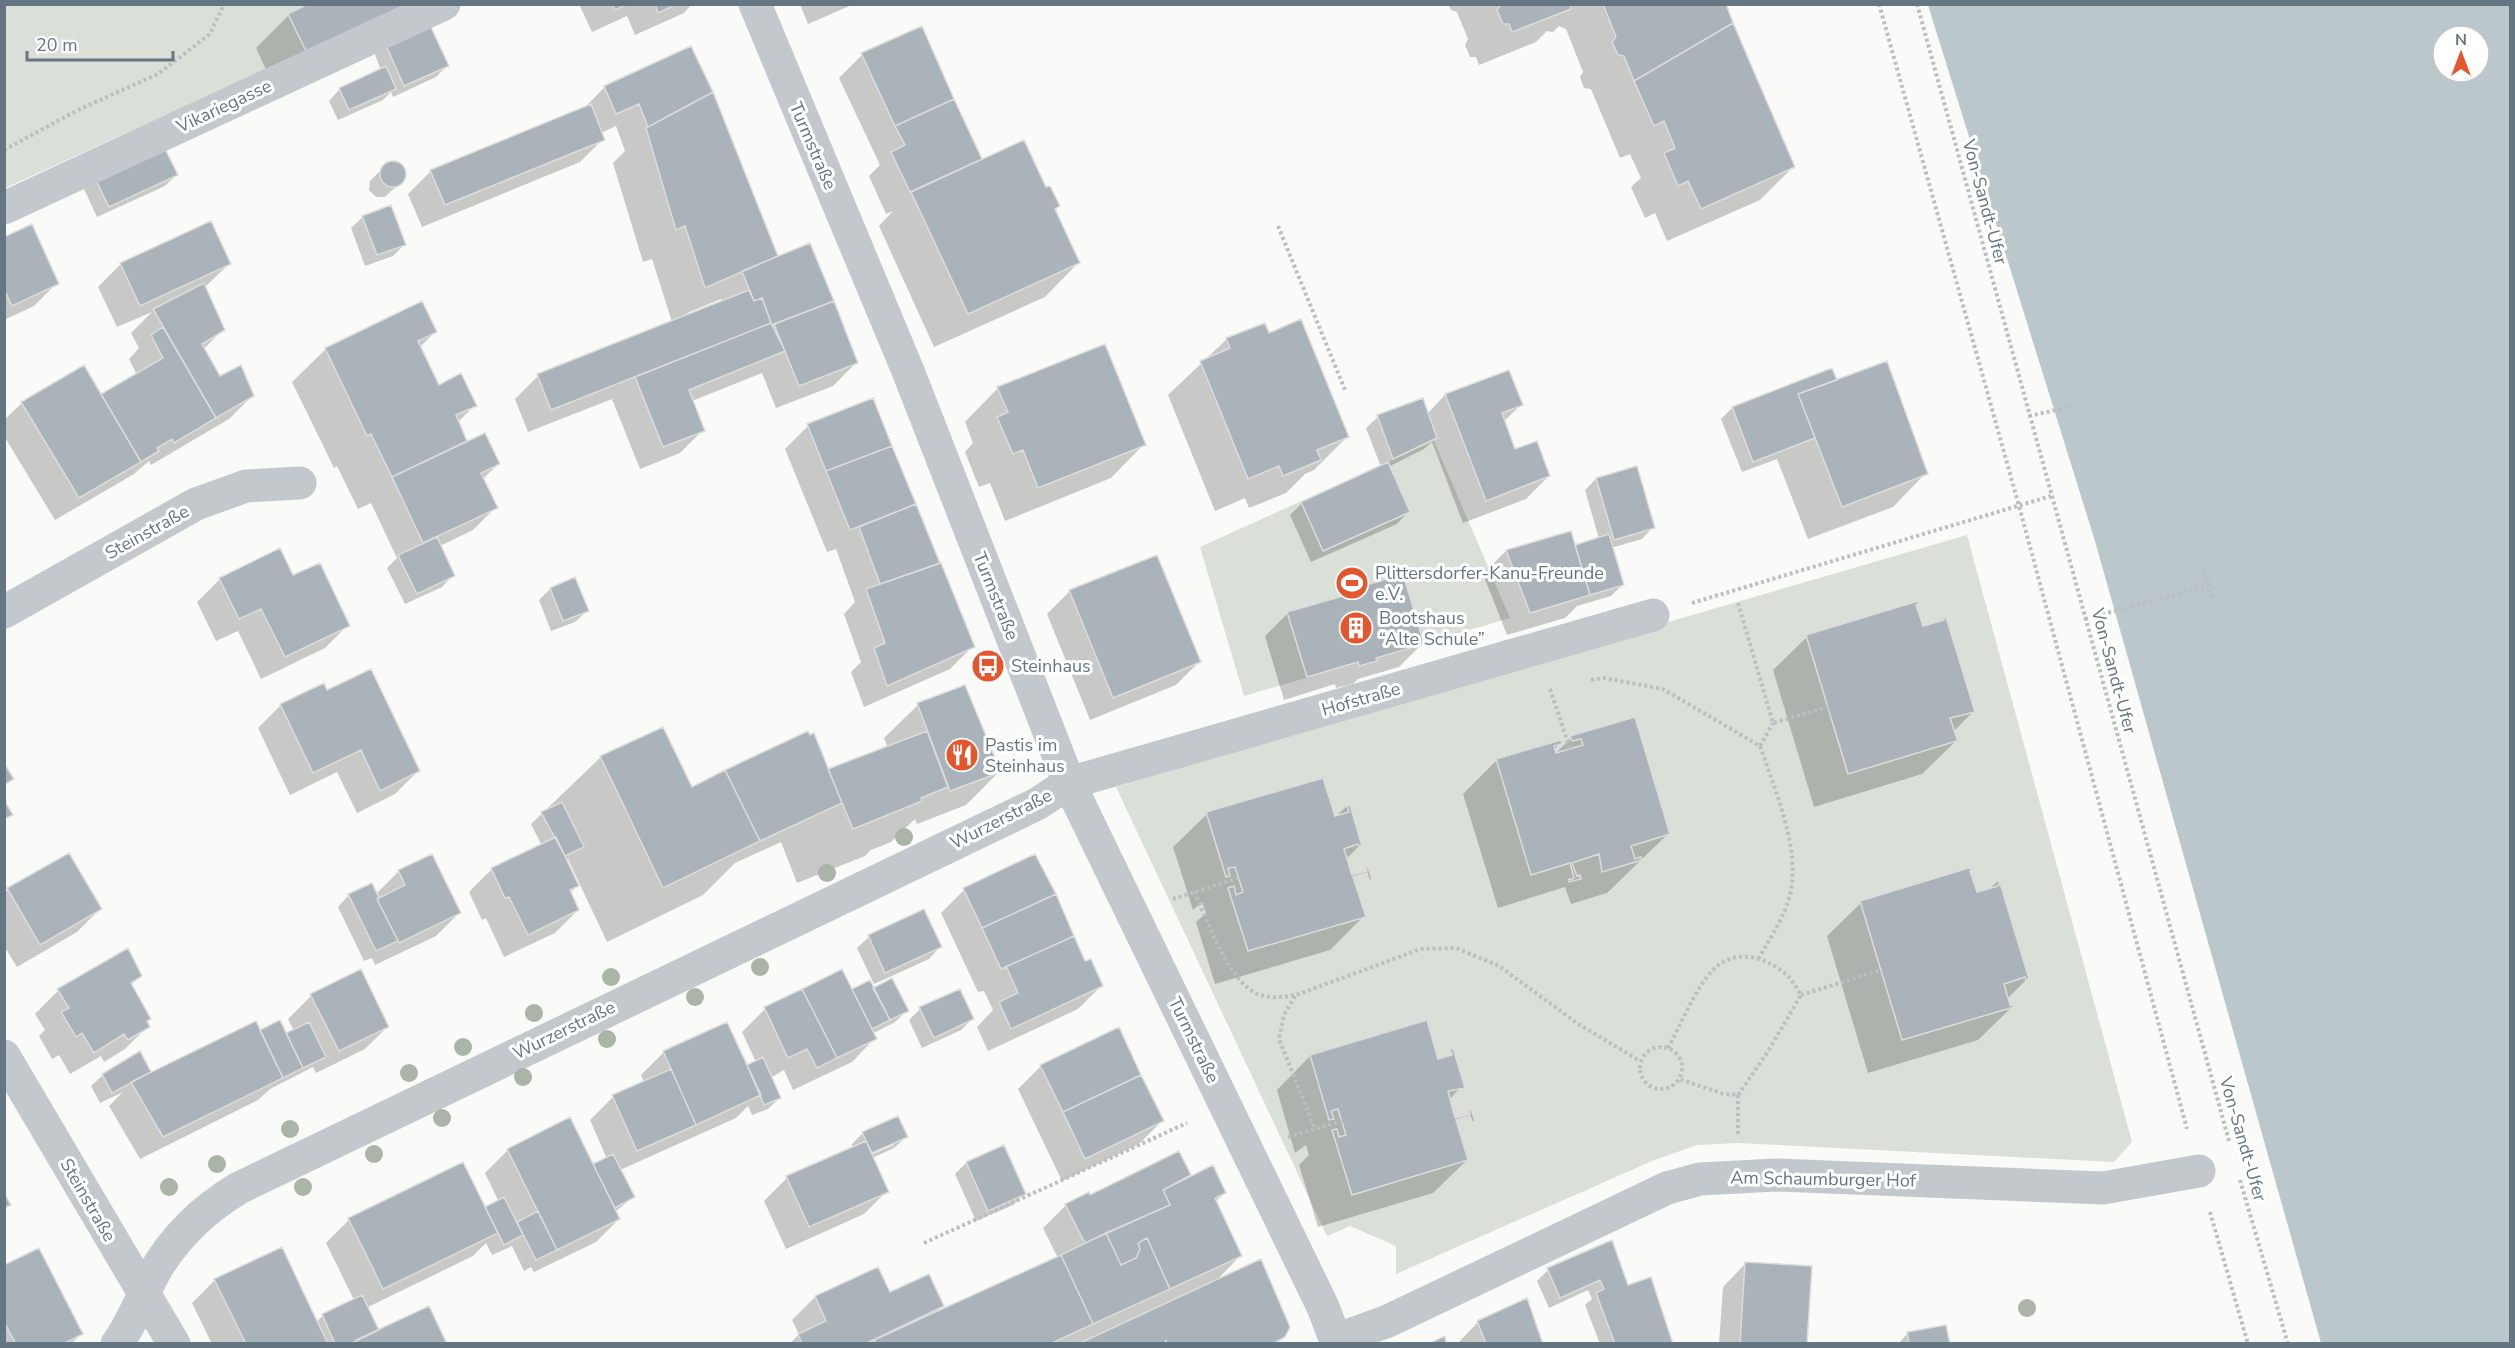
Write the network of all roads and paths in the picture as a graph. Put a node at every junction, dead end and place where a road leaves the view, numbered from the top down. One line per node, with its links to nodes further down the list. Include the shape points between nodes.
1 (224, 4): 6 (path, via 210,34 158,74 78,110)
2 (444, 4): 7 (street, Vikariegasse)
3 (755, 4): 28 (street, Turmstraße, via 908,371)
4 (1879, 4): 14 (path)
5 (1917, 4): 11 (path, Von-Sandt-Ufer)
6 (4, 150)
7 (4, 208)
8 (1278, 226): 9 (path)
9 (1346, 390)
10 (2075, 406): 11 (path)
11 (2029, 416): 13 (path, Von-Sandt-Ufer)
12 (300, 483): 19 (street, Steinstraße, via 246,486 196,504)
13 (2051, 496): 14 (path); 21 (path, Von-Sandt-Ufer)
14 (2019, 506): 20 (path); 47 (path)
15 (2204, 572): 16 (path)
16 (2208, 586): 17 (path); 21 (path)
17 (2213, 601)
18 (1738, 603): 25 (path)
19 (4, 612)
20 (1653, 615): 28 (street, Hofstraße)
21 (2085, 619): 45 (path, Von-Sandt-Ufer)
22 (1582, 681): 26 (path, via 1604,678 1663,689)
23 (1549, 685): 27 (path)
24 (1828, 707): 25 (path)
25 (1773, 723): 26 (path)
26 (1760, 746): 32 (path, via 1792,854 1790,894)
27 (1570, 748)
28 (1069, 783): 41 (street, Turmstraße); 50 (street, Wurzerstraße, via 1037,804 240,1188 191,1223 168,1251)
29 (1238, 878): 30 (path)
30 (1194, 892): 31 (path); 34 (path, via 1235,976 1258,994 1282,998)
31 (1169, 900)
32 (1759, 958): 35 (path, via 1789,976); 36 (path, via 1745,955 1726,960 1713,970)
33 (1881, 970): 35 (path)
34 (1296, 995): 38 (path, via 1421,949 1456,948 1499,966 1576,1023); 43 (path, via 1284,1015 1279,1039)
35 (1801, 995): 40 (path)
36 (1668, 1048): 38 (path, via 1651,1048); 39 (path, via 1678,1055 1682,1067)
37 (4, 1056): 50 (street, Steinstraße)
38 (1640, 1061): 39 (path, via 1644,1081 1652,1087 1662,1089)
39 (1679, 1079): 40 (path)
40 (1738, 1095): 46 (path)
41 (1226, 1105): 49 (path); 51 (street, Turmstraße)
42 (1342, 1121): 43 (path)
43 (1315, 1129): 44 (path)
44 (1282, 1139)
45 (2229, 1141)
46 (1738, 1143)
47 (2199, 1171): 51 (street, Am Schaumburger Hof, via 2103,1188 1776,1175 1700,1179 1667,1188); 54 (path)
48 (2239, 1175): 55 (path, Von-Sandt-Ufer)
49 (924, 1243)
50 (144, 1293): 52 (street, Wurzerstraße); 53 (street, Steinstraße)
51 (1337, 1342)
52 (117, 1344)
53 (174, 1344)
54 (2248, 1344)
55 (2288, 1344)

